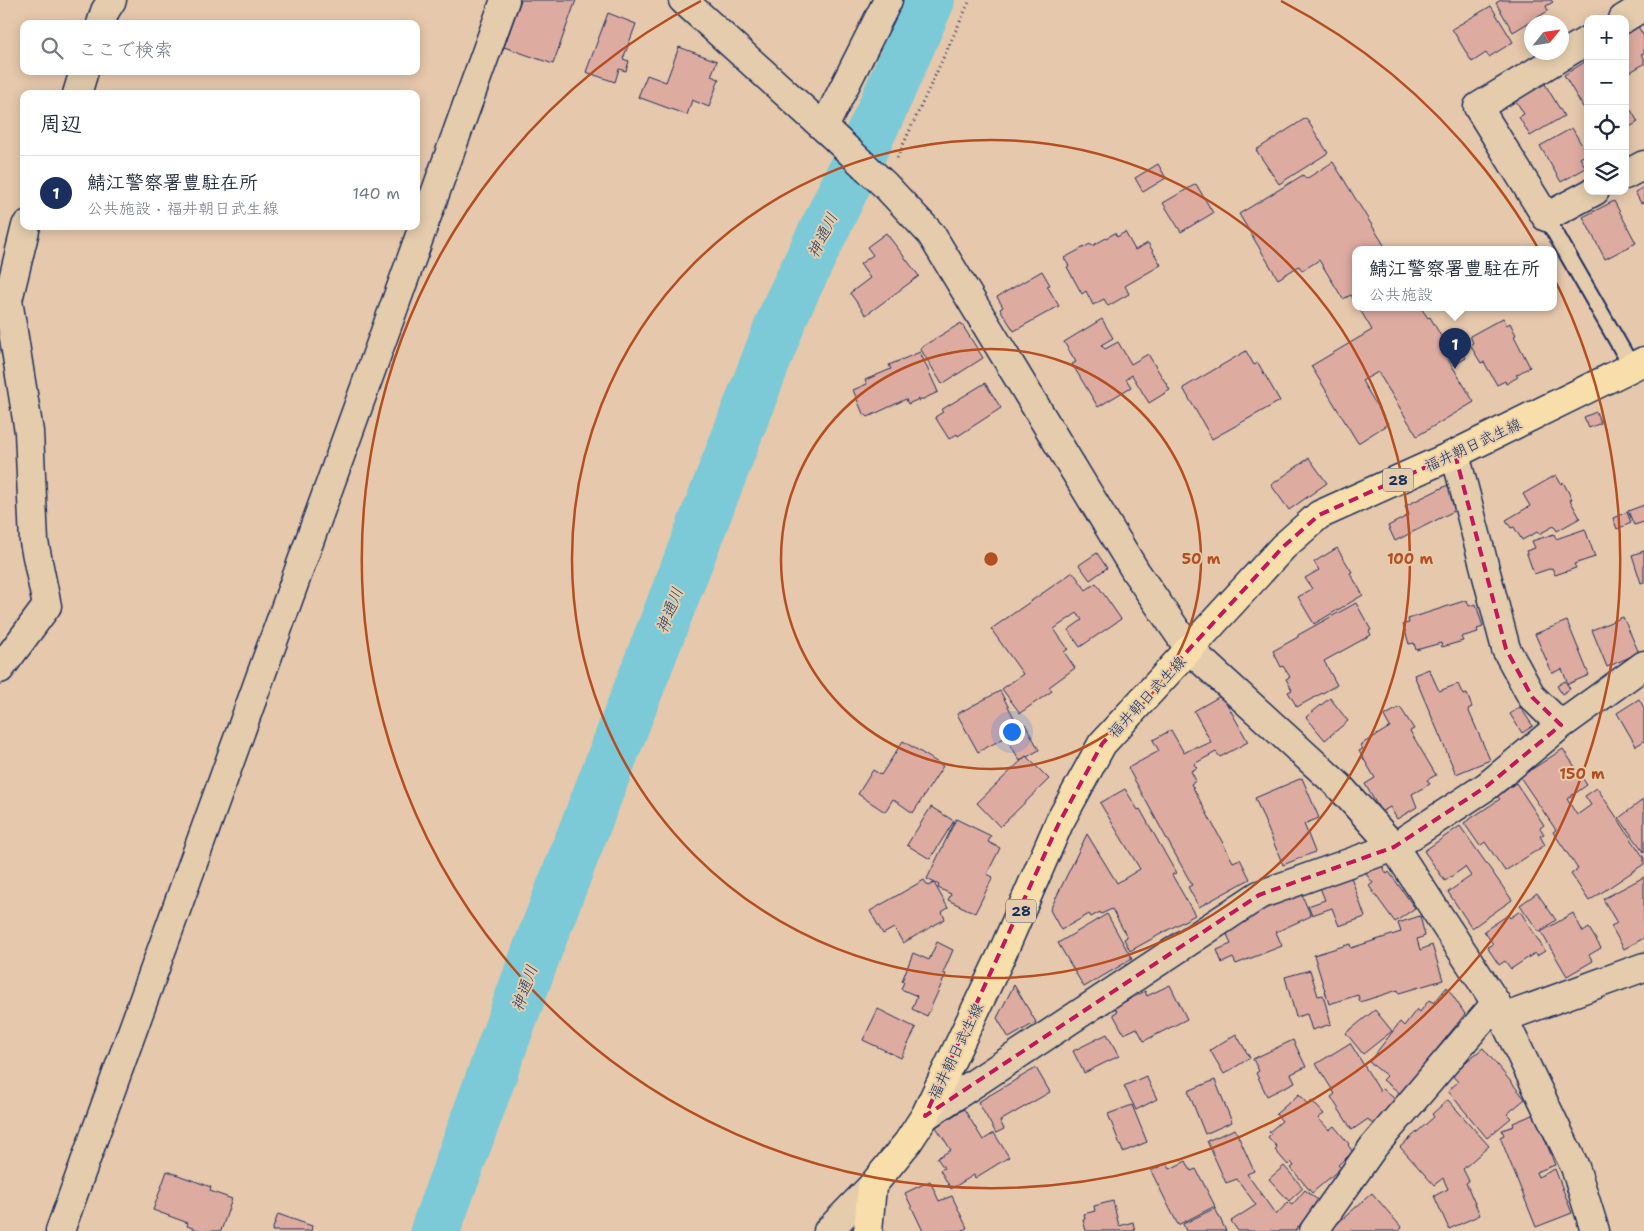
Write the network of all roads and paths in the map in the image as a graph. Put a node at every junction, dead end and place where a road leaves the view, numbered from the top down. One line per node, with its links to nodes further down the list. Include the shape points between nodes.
1 (112, 0): 8 (street)
2 (505, 0): 30 (street)
3 (683, 0): 12 (street)
4 (888, 0): 12 (street)
5 (970, 0): 15 (path)
6 (1644, 6): 7 (street)
7 (1629, 15)
8 (102, 20)
9 (1584, 42): 17 (street, via 1478,107)
10 (83, 75): 11 (street)
11 (78, 90)
12 (829, 131): 15 (street)
13 (1644, 165): 14 (street)
14 (1629, 173)
15 (885, 185): 21 (street, via 930,234 1136,572)
16 (1587, 195): 17 (street)
17 (1546, 217): 19 (lane)
18 (25, 230): 23 (street, via 8,300 29,432 34,542 47,606)
19 (1638, 364): 20 (main road, 福井朝日武生線 / 28)
20 (1455, 454): 21 (main road, 福井朝日武生線 / 28, via 1319,515 1283,548); 24 (street, via 1506,649 1532,697)
21 (1190, 650): 25 (street, via 1339,786); 28 (main road, 福井朝日武生線 / 28, via 1102,744 1059,823 1002,954)
22 (1644, 665): 24 (street)
23 (0, 669)
24 (1561, 725): 25 (street, via 1487,786)
25 (1394, 847): 27 (street); 28 (street, via 1259,894)
26 (1644, 967): 27 (street)
27 (1500, 1010): 33 (street, via 1374,1146); 34 (street, via 1575,1167)
28 (925, 1116): 29 (main road, 福井朝日武生線 / 28)
29 (872, 1186): 31 (street); 32 (main road)
30 (60, 1231)
31 (828, 1231)
32 (868, 1231)
33 (1314, 1231)
34 (1595, 1231)

